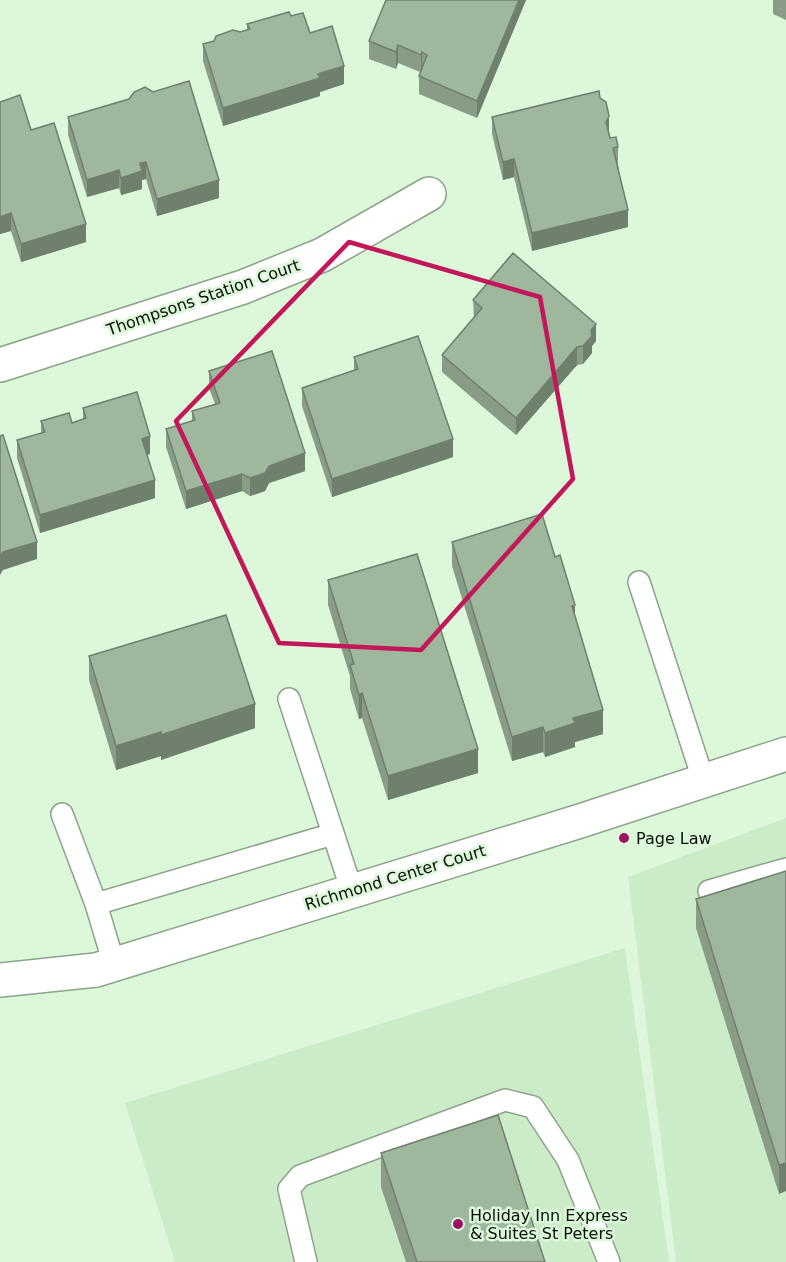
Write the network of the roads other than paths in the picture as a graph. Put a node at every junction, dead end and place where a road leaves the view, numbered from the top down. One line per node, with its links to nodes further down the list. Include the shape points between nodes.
1 (429, 194): 2 (street, Thompsons Station Court, via 322,255 243,287)
2 (0, 365)
3 (639, 582): 6 (lane)
4 (289, 699): 8 (lane)
5 (786, 754): 6 (street, Richmond Center Court)
6 (704, 782): 10 (street, Richmond Center Court)
7 (62, 814): 12 (lane)
8 (333, 834): 10 (lane); 12 (lane)
9 (786, 869): 11 (lane)
10 (352, 891): 13 (street, Richmond Center Court)
11 (709, 891)
12 (96, 904): 13 (lane)
13 (114, 964): 14 (street, Richmond Center Court, via 96,970)
14 (0, 980)
15 (306, 1262): 16 (lane, via 289,1189 300,1176 505,1100 533,1107 568,1160)
16 (609, 1262)

